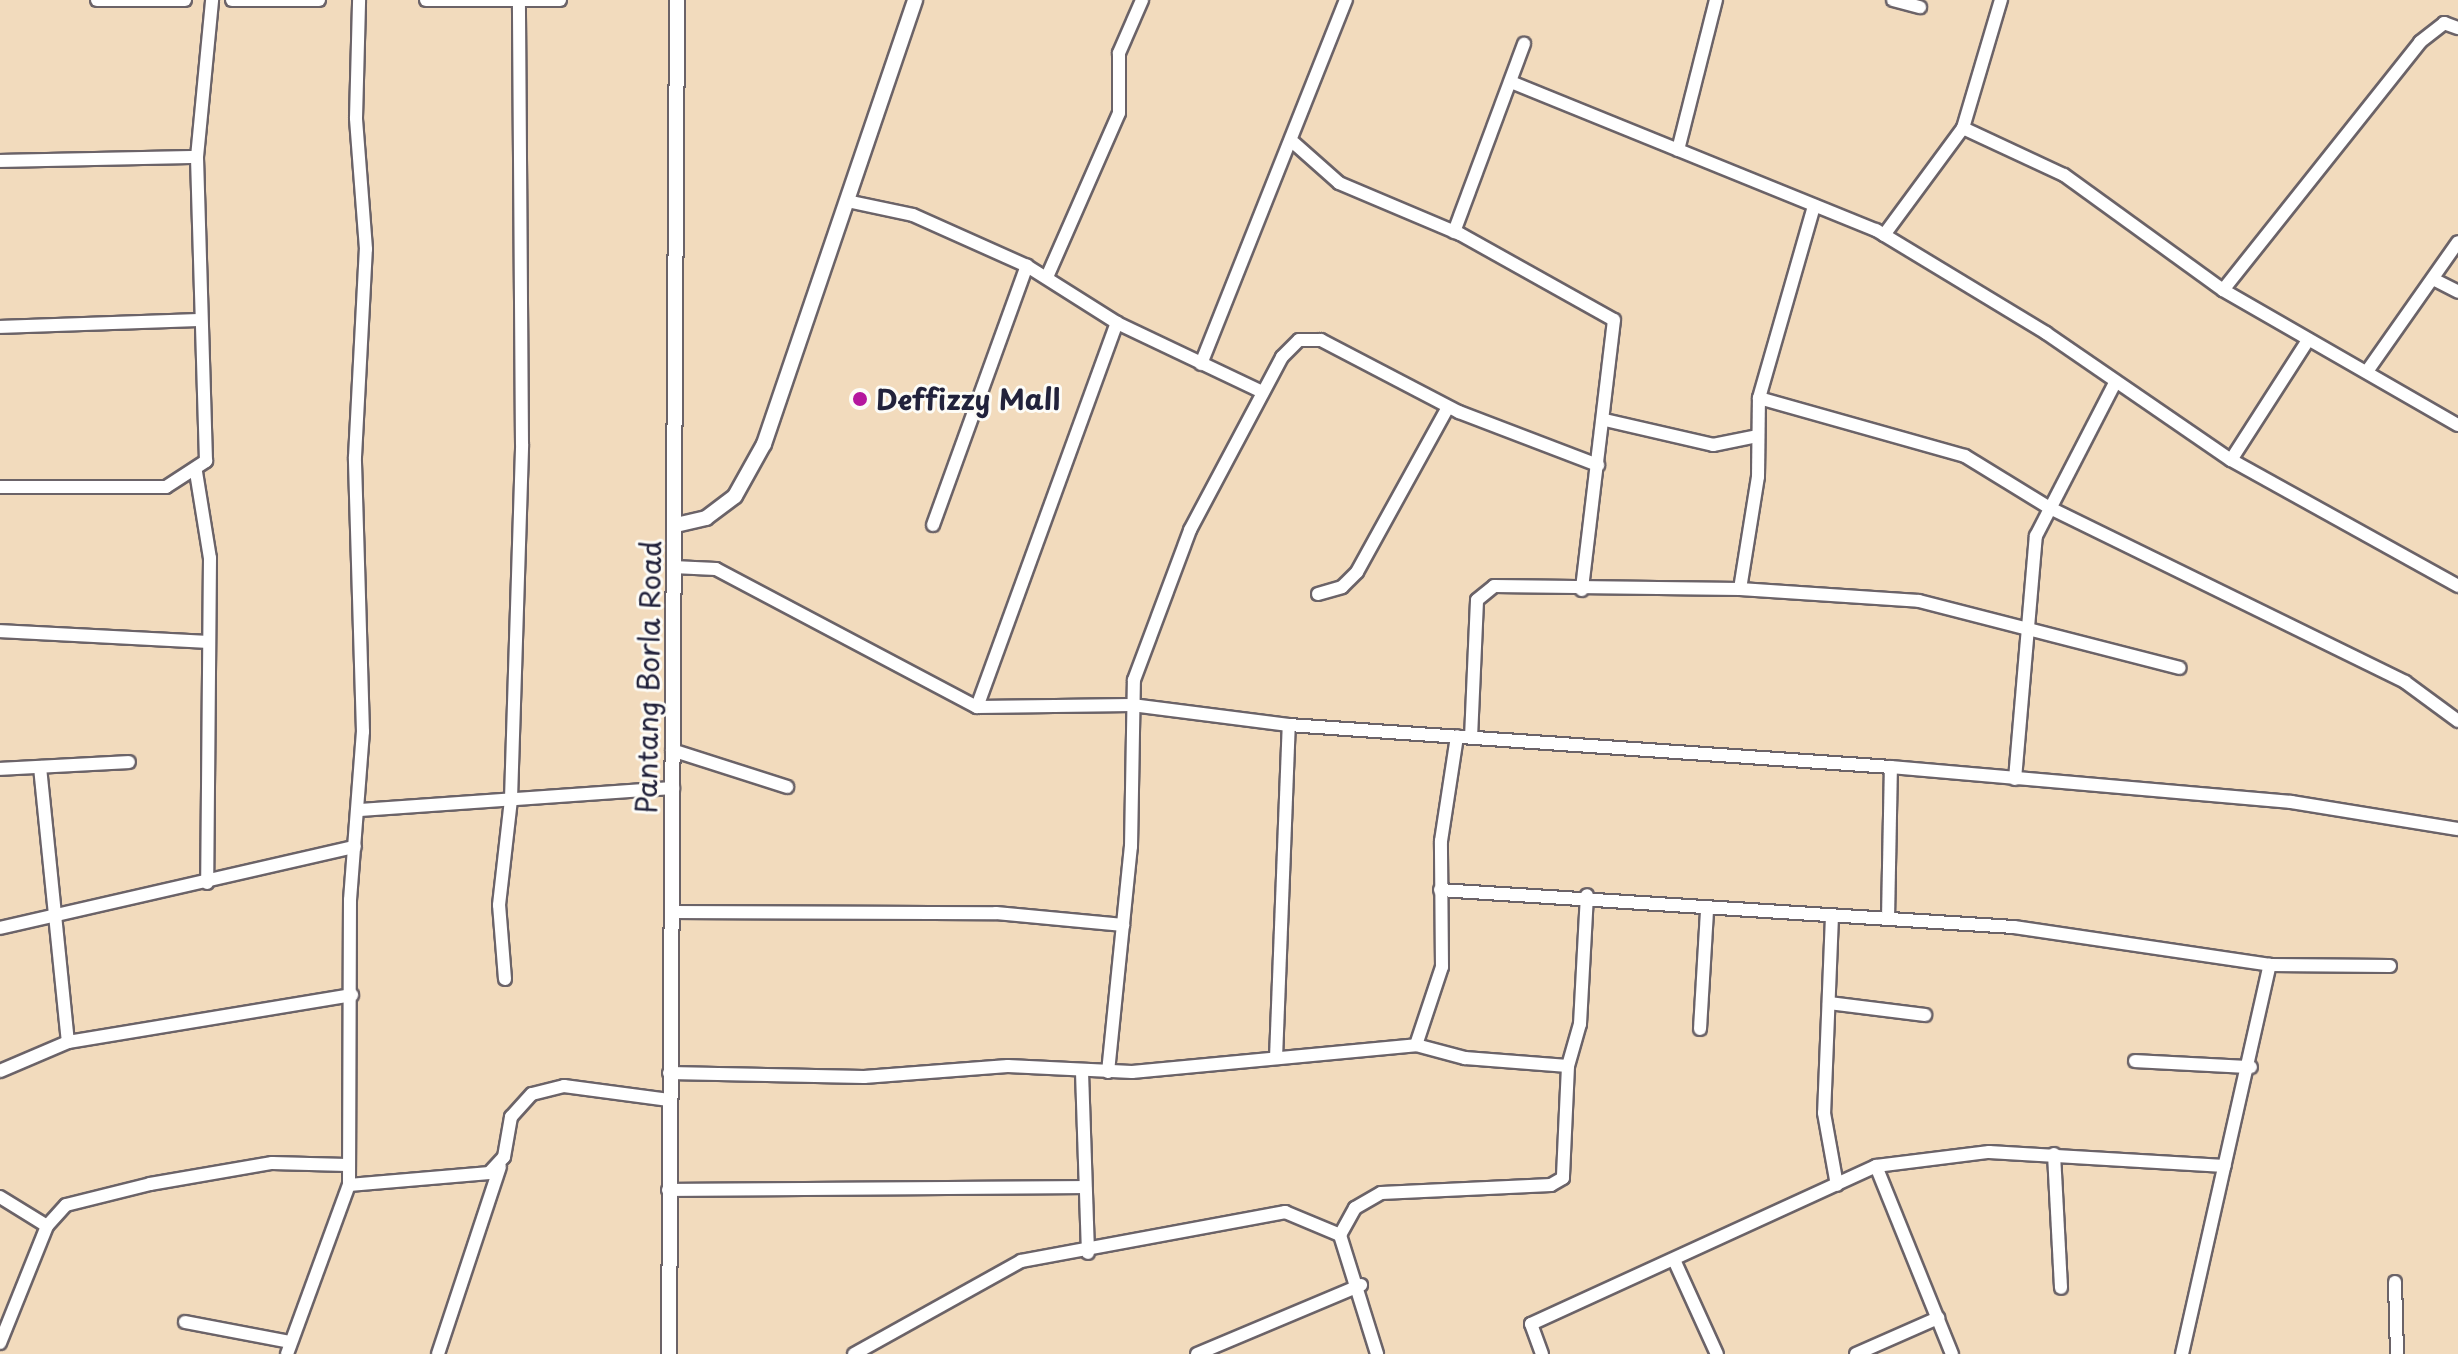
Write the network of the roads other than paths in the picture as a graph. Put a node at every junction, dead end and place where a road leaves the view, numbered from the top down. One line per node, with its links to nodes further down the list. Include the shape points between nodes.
1 (97, 0): 2 (street)
2 (185, 0)
3 (212, 0): 24 (street)
4 (232, 0): 5 (street)
5 (319, 0)
6 (359, 0): 80 (street, via 356,118 366,249 355,396)
7 (426, 0): 16 (street)
8 (560, 0): 16 (street)
9 (677, 0): 54 (street, Pantang Borla Road)
10 (915, 0): 26 (street)
11 (1142, 0): 32 (street, via 1119,53 1119,113)
12 (1346, 0): 22 (street)
13 (1716, 0): 23 (street)
14 (1893, 0): 17 (street)
15 (2001, 0): 21 (street)
16 (519, 1): 79 (street, via 522,444)
17 (1920, 7)
18 (2458, 28): 34 (street, via 2444,23 2420,42)
19 (1524, 44): 20 (street)
20 (1511, 82): 23 (street); 28 (street)
21 (1963, 128): 29 (street); 34 (street, via 2085,188)
22 (1294, 143): 28 (street, via 1339,183); 40 (street, via 1237,261)
23 (1678, 150): 27 (street)
24 (197, 157): 25 (street); 36 (street)
25 (0, 161)
26 (847, 201): 31 (street, via 913,215); 54 (street, via 747,481 715,512)
27 (1814, 206): 29 (street); 44 (street)
28 (1454, 232): 46 (street, via 1614,320)
29 (1884, 235): 42 (street)
30 (2458, 242): 33 (street)
31 (1027, 266): 32 (street); 55 (street)
32 (1047, 277): 37 (street)
33 (2433, 279): 35 (street); 41 (street)
34 (2223, 290): 39 (street)
35 (2458, 292)
36 (200, 320): 38 (street); 51 (street, via 210,450)
37 (1117, 323): 40 (street); 66 (street)
38 (0, 327)
39 (2308, 340): 41 (street); 49 (street)
40 (1201, 364): 43 (street)
41 (2368, 370): 47 (street)
42 (2115, 383): 49 (street); 53 (street)
43 (1262, 392): 45 (street, via 1299,340 1321,340); 65 (street, via 1190,530 1134,680)
44 (1759, 398): 48 (street); 53 (street, via 1965,456)
45 (1448, 407): 50 (street); 60 (street, via 1357,572 1342,587)
46 (1605, 420): 48 (street, via 1713,445); 50 (street)
47 (2458, 425)
48 (1758, 436): 58 (street)
49 (2231, 460): 57 (street)
50 (1598, 465): 59 (street)
51 (196, 472): 52 (street, via 166,487); 63 (street, via 210,558)
52 (0, 487)
53 (2048, 507): 61 (street, via 2036,536); 67 (street, via 2405,682)
54 (676, 525): 56 (street, Pantang Borla Road)
55 (933, 525)
56 (673, 567): 66 (street, via 716,569); 71 (street, Pantang Borla Road)
57 (2458, 586)
58 (1740, 589): 59 (street); 61 (street, via 1919,601)
59 (1582, 590): 70 (street, via 1483,589)
60 (1318, 594)
61 (2024, 625): 64 (street); 76 (street)
62 (0, 631): 63 (street)
63 (208, 642): 83 (street)
64 (2180, 668)
65 (1132, 705): 66 (street); 68 (street); 91 (street, via 1136,757)
66 (977, 707)
67 (2458, 721)
68 (1289, 725): 69 (street); 102 (street)
69 (1457, 736): 70 (street); 84 (street)
70 (1471, 738): 74 (street)
71 (672, 750): 77 (street); 78 (street, Pantang Borla Road)
72 (129, 762): 73 (street)
73 (40, 767): 75 (street); 89 (street)
74 (1891, 767): 76 (street); 90 (street)
75 (0, 769)
76 (2015, 779): 81 (street, via 2291,802)
77 (787, 787)
78 (673, 788): 79 (street); 87 (street, Pantang Borla Road)
79 (511, 799): 80 (street); 95 (street, via 499,905)
80 (359, 810): 82 (street)
81 (2458, 829)
82 (355, 847): 83 (street); 96 (street)
83 (207, 883): 89 (street)
84 (1440, 890): 85 (street); 101 (street, via 1442,967)
85 (1587, 895): 86 (street); 104 (street, via 1580,1024)
86 (1707, 911): 88 (street); 99 (street)
87 (672, 912): 91 (street, via 996,913); 109 (street, Pantang Borla Road)
88 (1832, 916): 90 (street); 97 (street)
89 (50, 918): 92 (street); 100 (street)
90 (1888, 919): 93 (street, via 2014,927)
91 (1123, 925): 108 (street)
92 (0, 928)
93 (2270, 965): 94 (street); 105 (street)
94 (2390, 966)
95 (505, 979)
96 (352, 995): 100 (street); 112 (street)
97 (1829, 1003): 98 (street); 117 (street, via 1824,1128)
98 (1925, 1015)
99 (1700, 1029)
100 (68, 1042): 106 (street)
101 (1416, 1045): 102 (street); 104 (street, via 1465,1058)
102 (1276, 1058): 108 (street)
103 (2135, 1061): 105 (street)
104 (1568, 1066): 122 (street, via 1563,1178 1551,1185 1381,1193 1355,1208)
105 (2251, 1067): 114 (street)
106 (0, 1071)
107 (1082, 1072): 108 (street); 109 (street, via 1008,1066 864,1077); 118 (street)
108 (1108, 1072)
109 (669, 1073): 110 (street, Pantang Borla Road)
110 (669, 1100): 115 (street, via 564,1086 532,1094 511,1117); 119 (street, Pantang Borla Road)
111 (2054, 1154): 113 (street, via 1932,1155); 114 (street); 127 (street)
112 (347, 1165): 116 (street); 121 (street, via 272,1163 150,1184 66,1205)
113 (1876, 1166): 117 (street); 128 (street)
114 (2225, 1166): 141 (street)
115 (500, 1167): 116 (street); 132 (street)
116 (349, 1185): 131 (street)
117 (1837, 1185): 124 (street)
118 (1084, 1187): 119 (street); 123 (street)
119 (668, 1190): 133 (street, Pantang Borla Road)
120 (0, 1197): 121 (street)
121 (47, 1226): 130 (street)
122 (1340, 1235): 123 (street, via 1285,1212 1213,1221); 126 (street)
123 (1088, 1253): 134 (street, via 1021,1261)
124 (1675, 1262): 137 (street, via 1531,1324); 138 (street)
125 (2395, 1282): 142 (street)
126 (1361, 1285): 135 (street); 136 (street)
127 (2061, 1288)
128 (1938, 1318): 139 (street); 140 (street)
129 (185, 1322): 131 (street)
130 (0, 1343)
131 (289, 1348)
132 (438, 1354)
133 (669, 1354)
134 (854, 1354)
135 (1197, 1354)
136 (1377, 1354)
137 (1542, 1354)
138 (1717, 1354)
139 (1856, 1354)
140 (1952, 1354)
141 (2182, 1354)
142 (2397, 1354)

